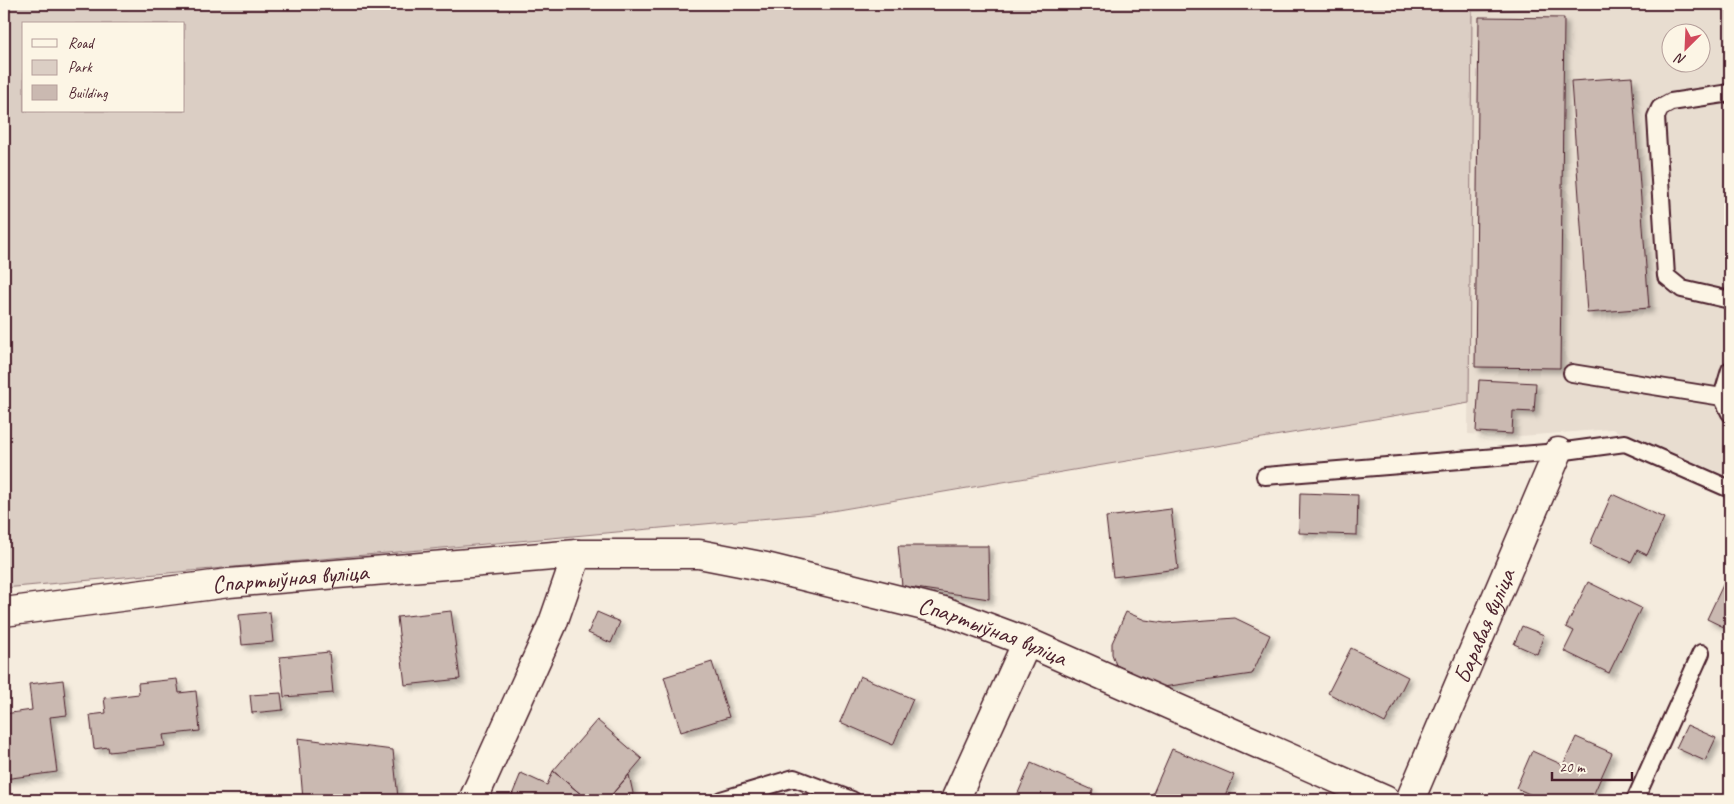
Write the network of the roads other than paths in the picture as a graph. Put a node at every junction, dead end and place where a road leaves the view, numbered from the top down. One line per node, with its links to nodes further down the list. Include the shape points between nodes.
1 (1730, 93): 2 (lane, via 1671,102 1660,108 1656,117 1666,276 1682,289)
2 (1730, 300)
3 (1730, 370): 5 (lane)
4 (1572, 373): 5 (lane)
5 (1722, 397): 6 (lane)
6 (1730, 413)
7 (1558, 452): 8 (lane); 9 (lane, via 1625,444); 19 (street, Баравая вуліца)
8 (1266, 476)
9 (1730, 489)
10 (577, 554): 11 (street, Спартыўная вуліца, via 229,583); 12 (street, Спартыўная вуліца, via 699,554 766,567 944,611); 14 (street, via 552,623)
11 (4, 612)
12 (1027, 642): 17 (street); 18 (street, Спартыўная вуліца)
13 (1702, 653): 20 (lane)
14 (472, 800)
15 (721, 800): 16 (lane, via 794,778)
16 (852, 800)
17 (955, 800)
18 (1385, 800)
19 (1410, 800)
20 (1635, 800)

